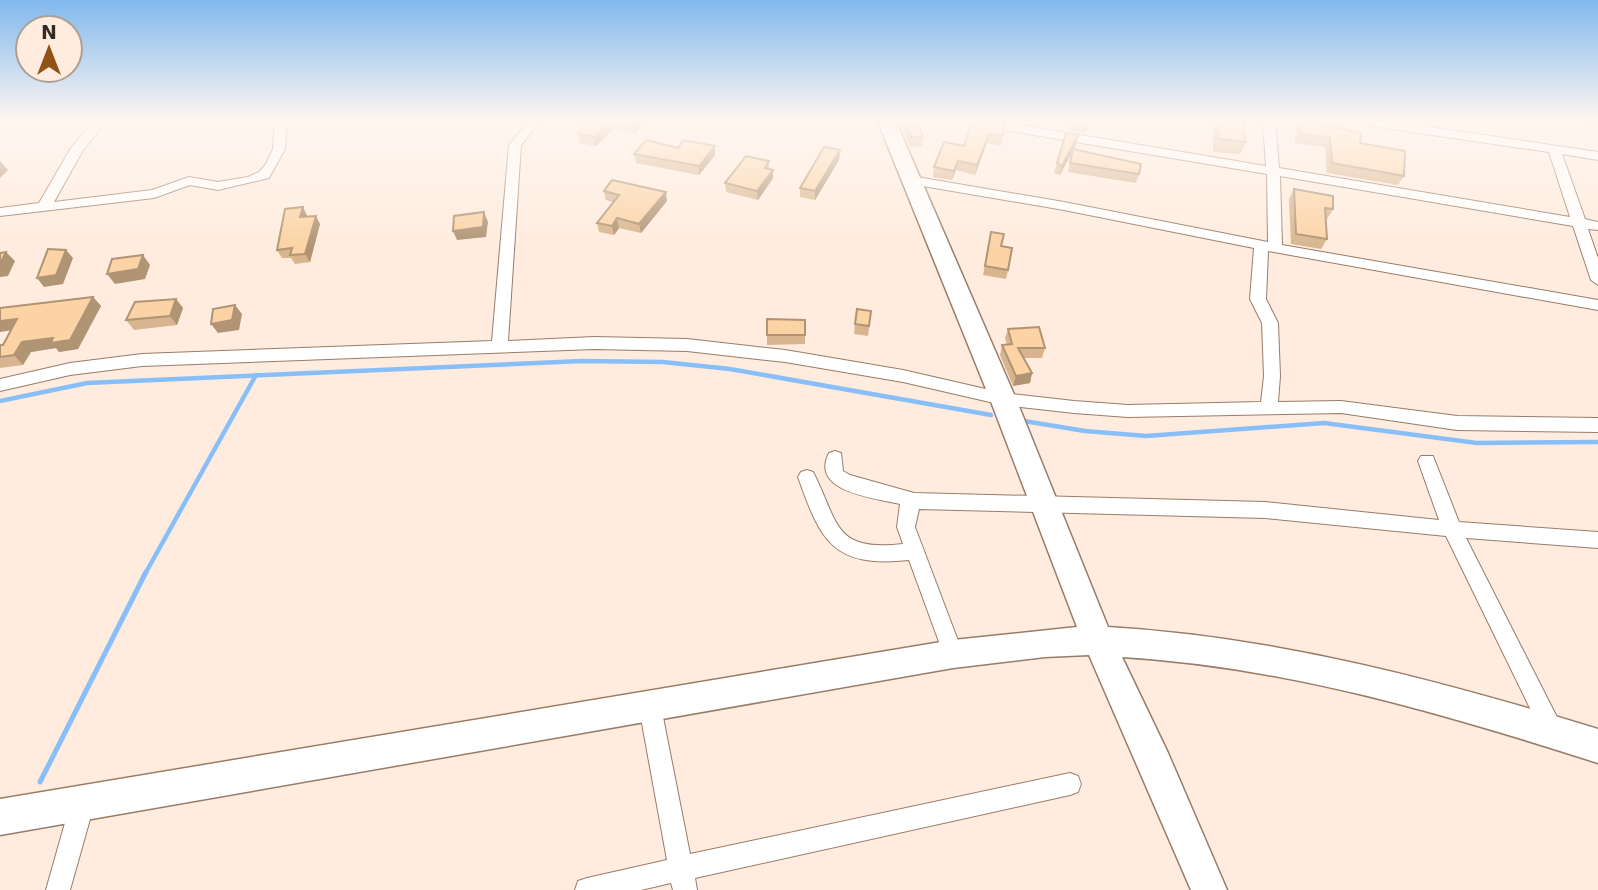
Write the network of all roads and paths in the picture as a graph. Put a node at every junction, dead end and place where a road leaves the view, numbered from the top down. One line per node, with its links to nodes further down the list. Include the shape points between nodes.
1 (68, 164): 10 (street)
2 (272, 164): 10 (street, via 258,177 218,186 189,181 154,194)
3 (513, 164): 17 (street)
4 (904, 164): 9 (street)
5 (1228, 164): 8 (street)
6 (1272, 164): 8 (street)
7 (1559, 164): 12 (street)
8 (1273, 171): 12 (street); 14 (street)
9 (911, 180): 14 (street); 19 (street)
10 (44, 207): 11 (street)
11 (0, 212)
12 (1578, 222): 13 (street); 15 (street)
13 (1598, 226)
14 (1268, 247): 16 (street); 20 (street, via 1258,299 1270,323)
15 (1598, 280)
16 (1598, 305)
17 (500, 346): 18 (street, via 142,360 70,369); 19 (street, via 687,345 785,356)
18 (0, 385)
19 (1003, 399): 20 (street, via 1128,411); 26 (street)
20 (1269, 408): 21 (street, via 1341,407 1457,422)
21 (1598, 425)
22 (835, 458): 25 (street, via 834,474 844,483)
23 (1427, 461): 27 (street)
24 (807, 477): 29 (street, via 831,534 846,548 864,555)
25 (914, 501): 26 (street); 29 (street, via 907,509 906,527)
26 (1046, 505): 27 (street, via 1265,510); 30 (street)
27 (1452, 529): 28 (street); 33 (street)
28 (1598, 540)
29 (915, 551): 31 (street)
30 (1098, 640): 31 (street); 33 (street, via 1239,653 1321,668); 41 (street)
31 (953, 654): 32 (street)
32 (650, 708): 36 (street); 38 (street)
33 (1553, 732): 34 (street)
34 (1598, 746)
35 (1070, 784): 38 (street)
36 (82, 805): 37 (street); 39 (street)
37 (0, 817)
38 (684, 879): 40 (street)
39 (58, 890)
40 (587, 890)
41 (1209, 890)

